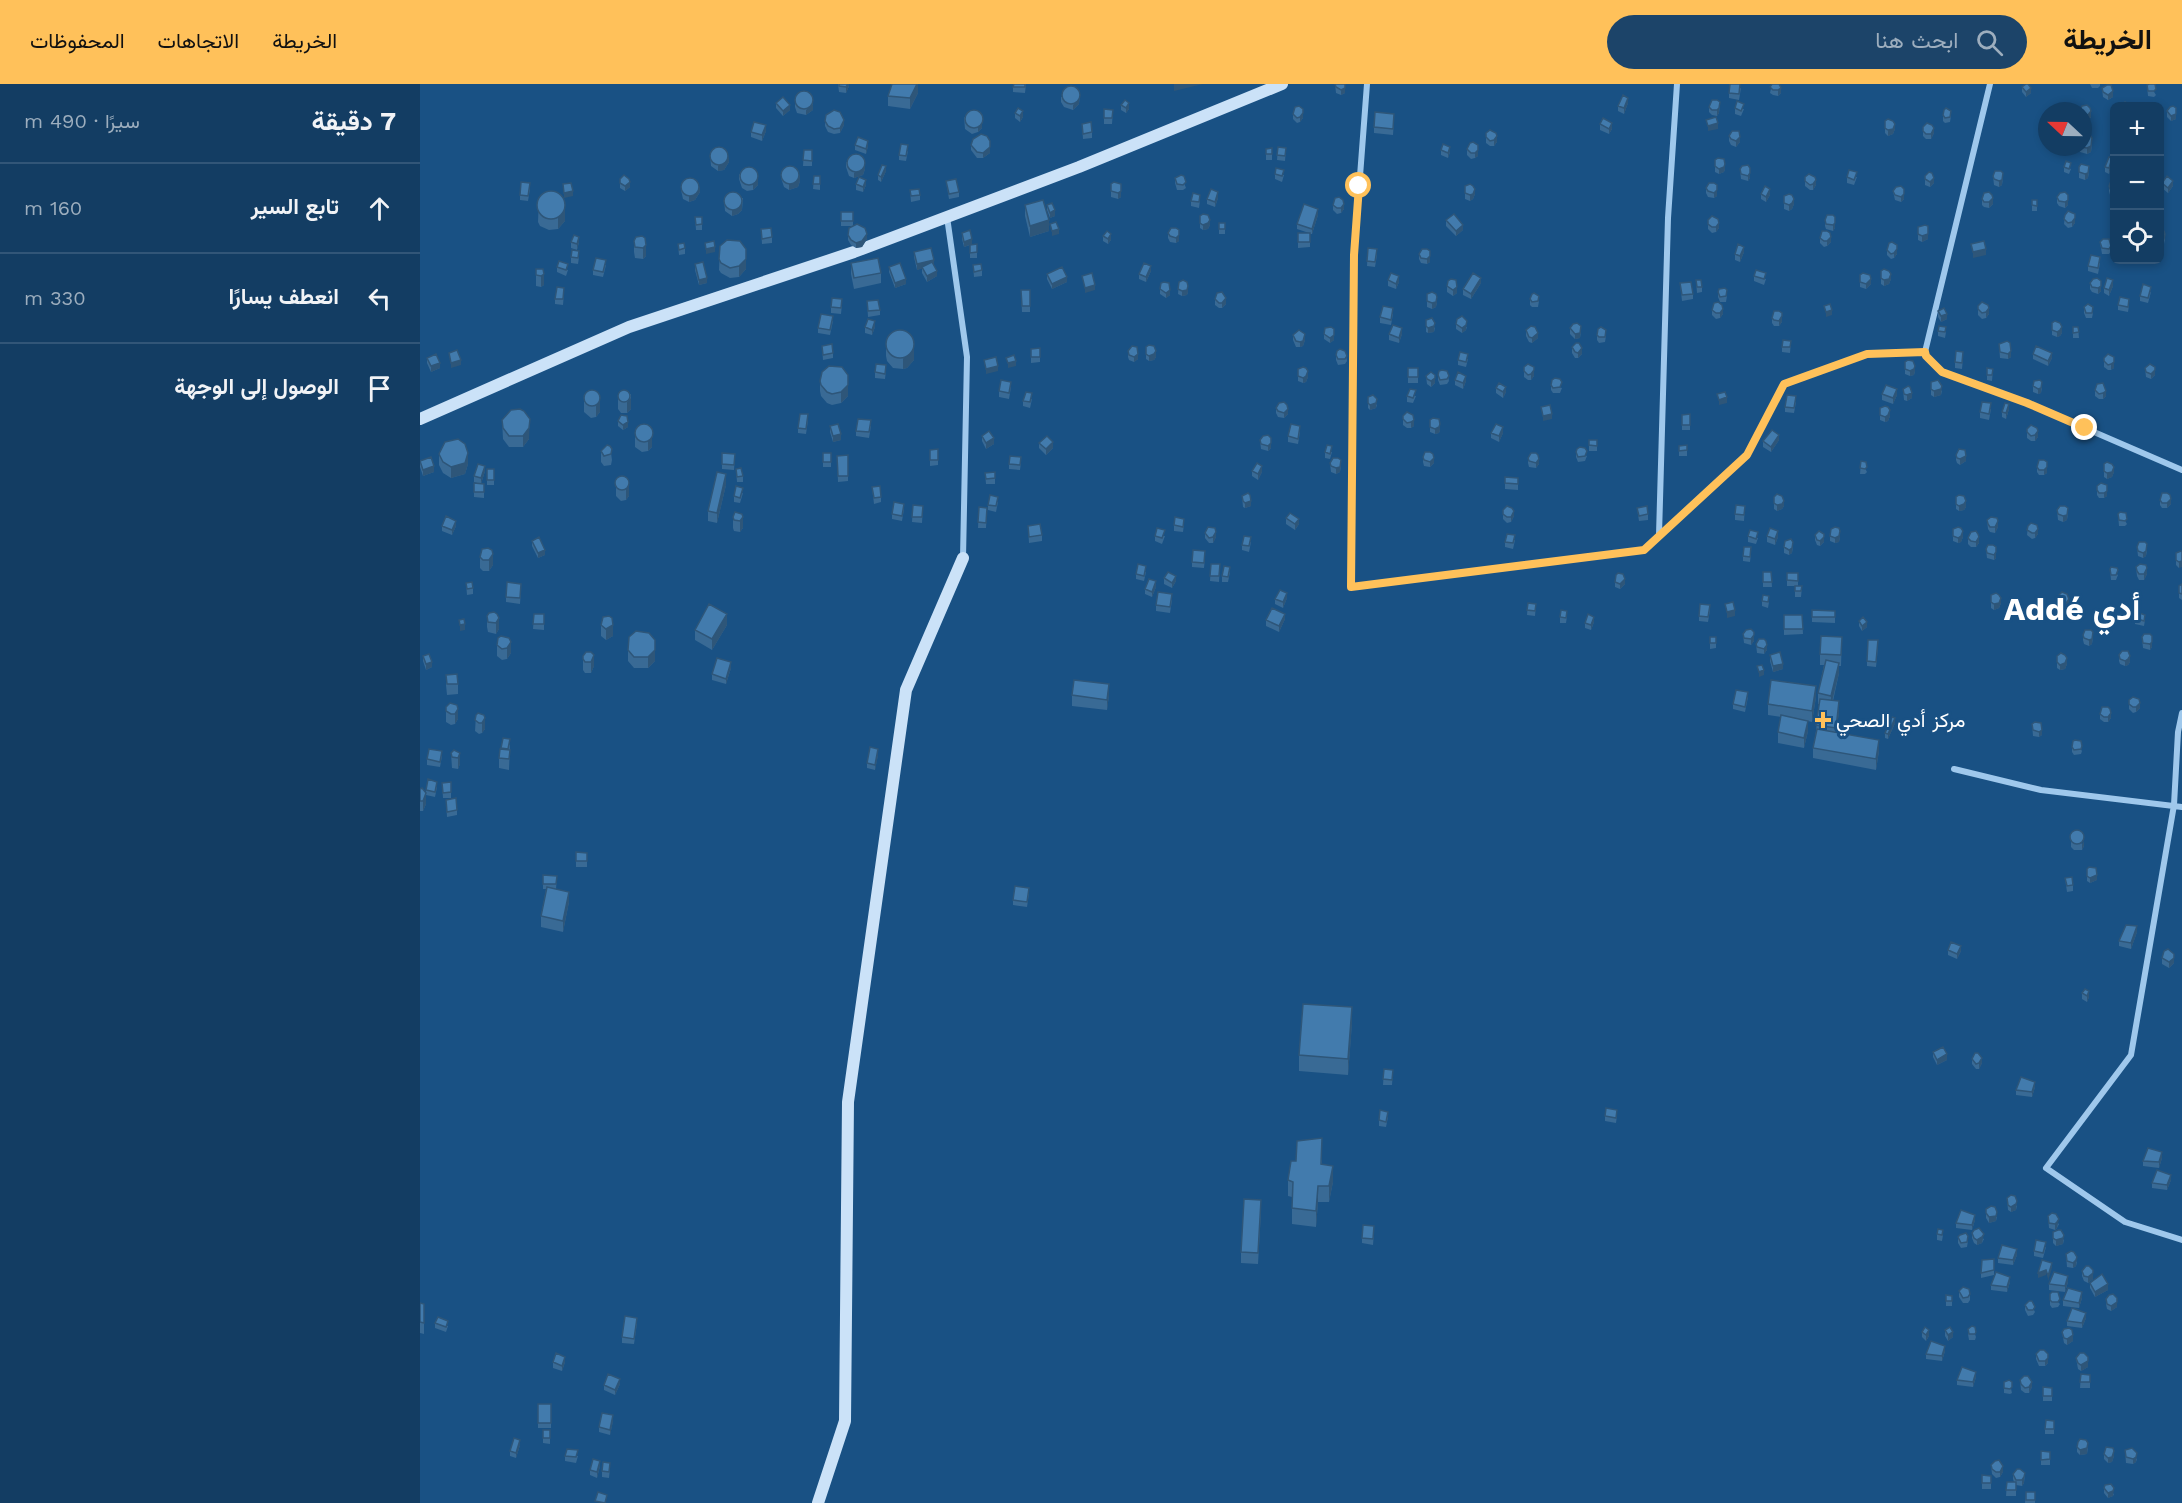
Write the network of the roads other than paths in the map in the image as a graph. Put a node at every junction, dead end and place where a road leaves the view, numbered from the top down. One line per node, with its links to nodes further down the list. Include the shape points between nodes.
1 (1282, 84): 5 (street)
2 (1367, 84): 9 (street, via 1354,255 1351,587 1644,550)
3 (1677, 84): 9 (street, via 1668,218)
4 (1990, 84): 6 (street)
5 (947, 217): 7 (street, via 629,327); 10 (street, via 967,357)
6 (1925, 352): 8 (street, via 1942,372 2027,403); 9 (street, via 1867,354 1784,384 1747,455)
7 (420, 419)
8 (2182, 470)
9 (1659, 535)
10 (963, 558): 16 (street, via 906,690 848,1102 845,1421)
11 (2182, 712): 13 (street)
12 (1954, 769): 13 (street, via 2041,790)
13 (2174, 805): 14 (street); 15 (street, via 2131,1055 2046,1168 2125,1222)
14 (2182, 807)
15 (2182, 1240)
16 (818, 1503)

